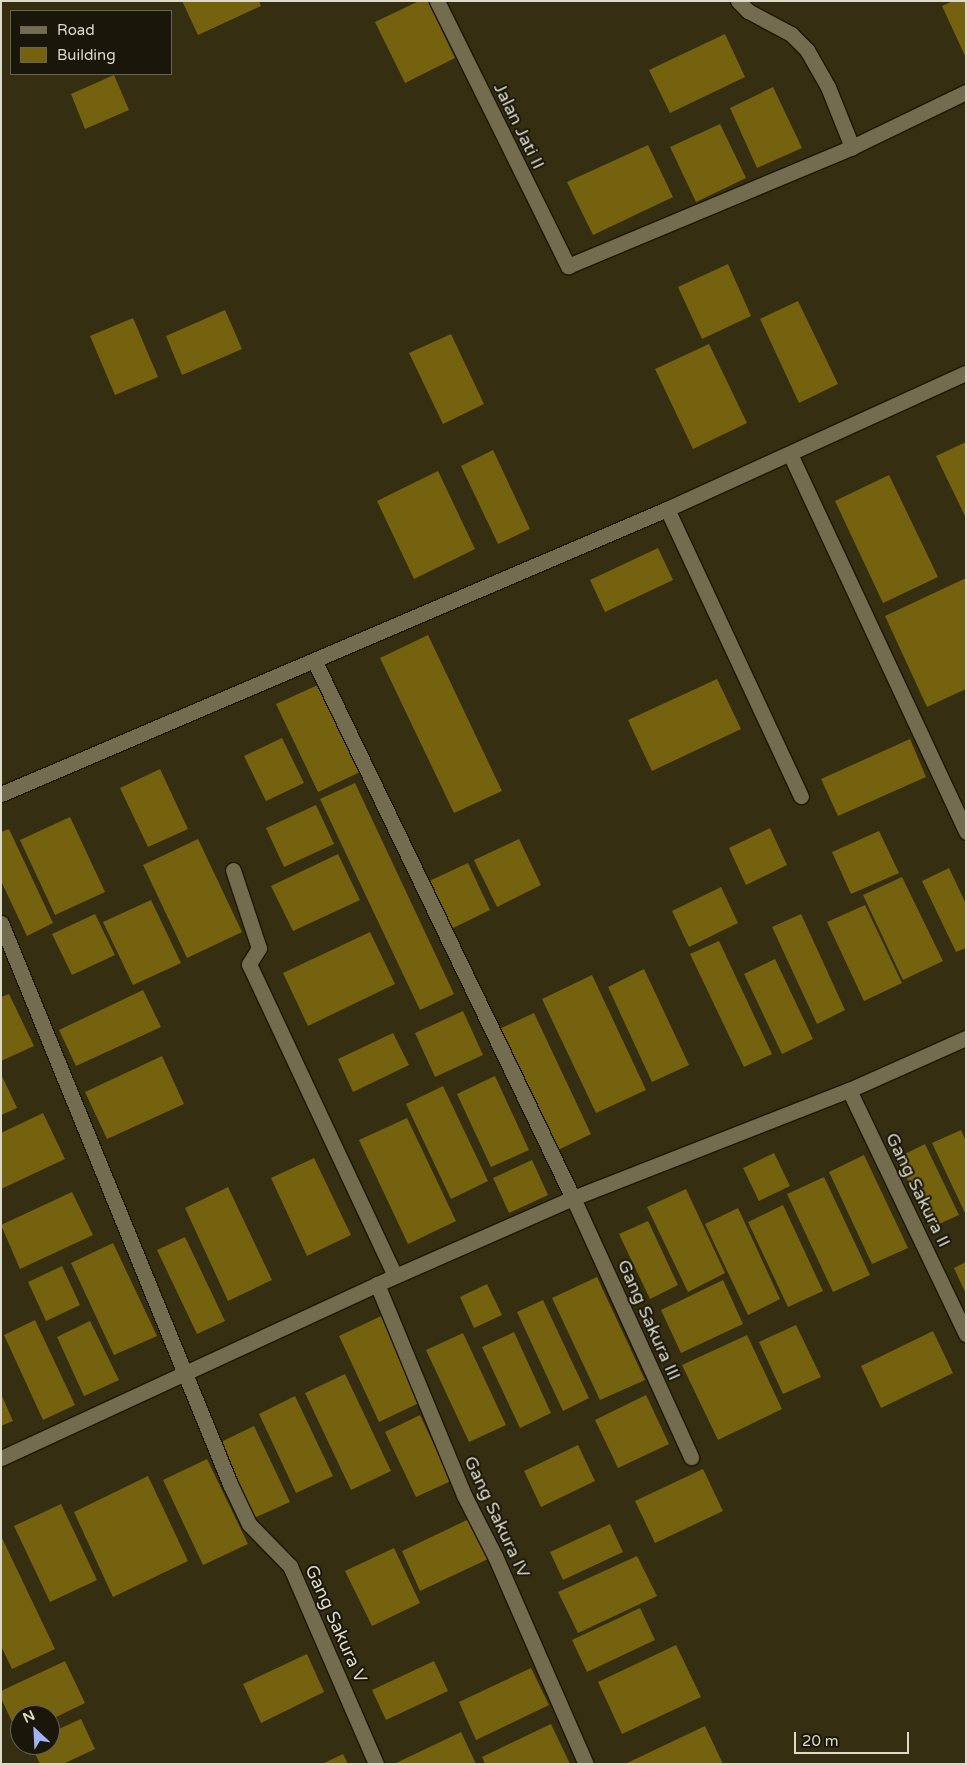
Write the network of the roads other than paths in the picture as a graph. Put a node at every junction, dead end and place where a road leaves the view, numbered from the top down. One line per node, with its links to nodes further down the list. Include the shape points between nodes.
1 (437, 1): 4 (street, Jalan Jati II, via 568,266)
2 (738, 1): 4 (street, via 748,11 791,34 807,50 822,74)
3 (966, 92): 4 (street)
4 (852, 147)
5 (966, 373): 6 (street)
6 (790, 454): 7 (street); 11 (street)
7 (667, 508): 8 (street); 10 (street)
8 (315, 662): 9 (street); 16 (street, Gang Sakura III)
9 (1, 794)
10 (801, 796)
11 (966, 832)
12 (233, 870): 17 (street, via 259,948 248,964)
13 (1, 923): 20 (street, Gang Sakura V)
14 (966, 1038): 15 (street)
15 (849, 1090): 16 (street); 19 (street, Gang Sakura II)
16 (573, 1198): 17 (street); 21 (street, Gang Sakura III)
17 (395, 1276): 18 (street)
18 (377, 1284): 20 (street); 24 (street, Gang Sakura IV, via 464,1495 495,1556)
19 (966, 1334)
20 (187, 1373): 22 (street); 23 (street, Gang Sakura V, via 249,1524 290,1566)
21 (691, 1457)
22 (1, 1458)
23 (376, 1764)
24 (586, 1764)

